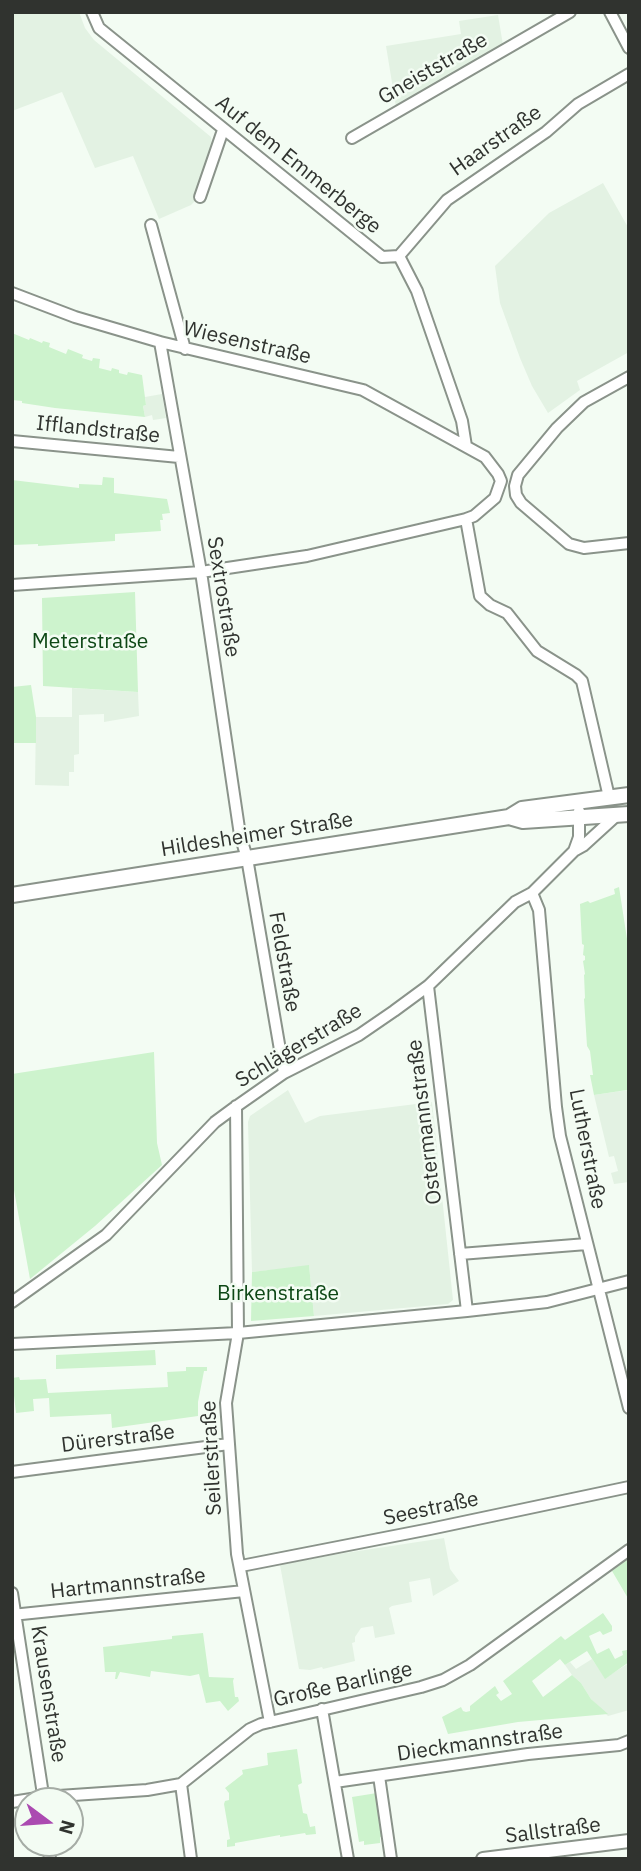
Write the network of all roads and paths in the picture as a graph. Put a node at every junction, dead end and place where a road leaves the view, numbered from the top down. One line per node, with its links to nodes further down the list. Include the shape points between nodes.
1 (92, 12): 6 (street, Auf dem Emmerberge, via 99,28)
2 (570, 12): 7 (street, Gneiststraße)
3 (610, 12): 4 (street)
4 (629, 48)
5 (629, 74): 10 (street, Haarstraße, via 578,104 546,132 447,200)
6 (223, 130): 8 (street); 10 (street, Auf dem Emmerberge, via 382,257)
7 (352, 138)
8 (200, 197)
9 (151, 225): 13 (street)
10 (399, 256): 16 (street, via 417,290 463,421)
11 (12, 293): 12 (street, Wiesenstraße)
12 (160, 342): 13 (street, Wiesenstraße); 17 (street, Sextrostraße)
13 (185, 349): 16 (street, Wiesenstraße, via 363,390)
14 (629, 377): 19 (street, via 584,402 518,475 515,486 521,503 569,544 584,548)
15 (12, 441): 17 (street, Ifflandstraße)
16 (466, 446): 18 (street, via 485,457 500,481 495,498)
17 (179, 457): 20 (street, Sextrostraße)
18 (467, 519): 20 (street, via 307,556); 23 (street, via 481,596 507,613 537,651 582,681)
19 (629, 543)
20 (201, 572): 21 (street); 29 (street, Sextrostraße, via 233,794)
21 (12, 585)
22 (629, 795): 23 (main road, Hildesheimer Straße)
23 (609, 797): 24 (main road, Hildesheimer Straße)
24 (578, 801): 26 (main road, Hildesheimer Straße, via 522,809); 27 (street)
25 (623, 815): 27 (main road, Hildesheimer Straße); 28 (street, Schlägerstraße)
26 (509, 817): 27 (main road, Hildesheimer Straße, via 523,821); 29 (main road, Hildesheimer Straße)
27 (579, 817): 28 (street)
28 (574, 851): 30 (street, Schlägerstraße)
29 (247, 858): 31 (main road, Hildesheimer Straße); 33 (street, Feldstraße)
30 (532, 893): 32 (street, Schlägerstraße, via 515,902); 35 (street, Lutherstraße, via 539,910 560,1136)
31 (12, 895)
32 (428, 986): 33 (street, Schlägerstraße, via 359,1035); 36 (street, Ostermannstraße)
33 (284, 1073): 34 (street, Schlägerstraße)
34 (236, 1106): 39 (street, Schlägerstraße, via 106,1235); 41 (street, Seilerstraße)
35 (587, 1244): 36 (street); 38 (street, Lutherstraße)
36 (460, 1254): 40 (street, Ostermannstraße)
37 (629, 1281): 38 (street)
38 (599, 1290): 40 (street, via 547,1302); 43 (street, Lutherstraße)
39 (12, 1302)
40 (467, 1311): 41 (street)
41 (238, 1333): 42 (street); 44 (street, Seilerstraße, via 226,1403)
42 (12, 1344)
43 (629, 1408)
44 (229, 1444): 45 (street, Dürerstraße); 48 (street, Seilerstraße)
45 (12, 1472)
46 (629, 1487): 48 (street, Seestraße)
47 (629, 1549): 52 (street, Große Barlinge, via 457,1673 421,1687)
48 (240, 1566): 49 (street, Seilerstraße)
49 (244, 1591): 51 (street, Hartmannstraße); 53 (street, Seilerstraße)
50 (12, 1593): 51 (street, Krausenstraße)
51 (14, 1615): 58 (street, Krausenstraße)
52 (322, 1709): 53 (street, Große Barlinge); 56 (street)
53 (270, 1722): 57 (street, Große Barlinge, via 250,1729)
54 (629, 1741): 55 (street, Dieckmannstraße)
55 (380, 1776): 56 (street, Dieckmannstraße); 64 (street)
56 (335, 1782): 63 (street)
57 (181, 1784): 59 (street, Große Barlinge); 62 (street)
58 (42, 1787)
59 (84, 1796)
60 (629, 1841): 61 (street, Sallstraße)
61 (560, 1854): 65 (street, Sallstraße)
62 (191, 1859)
63 (348, 1859)
64 (391, 1859)
65 (482, 1859)

